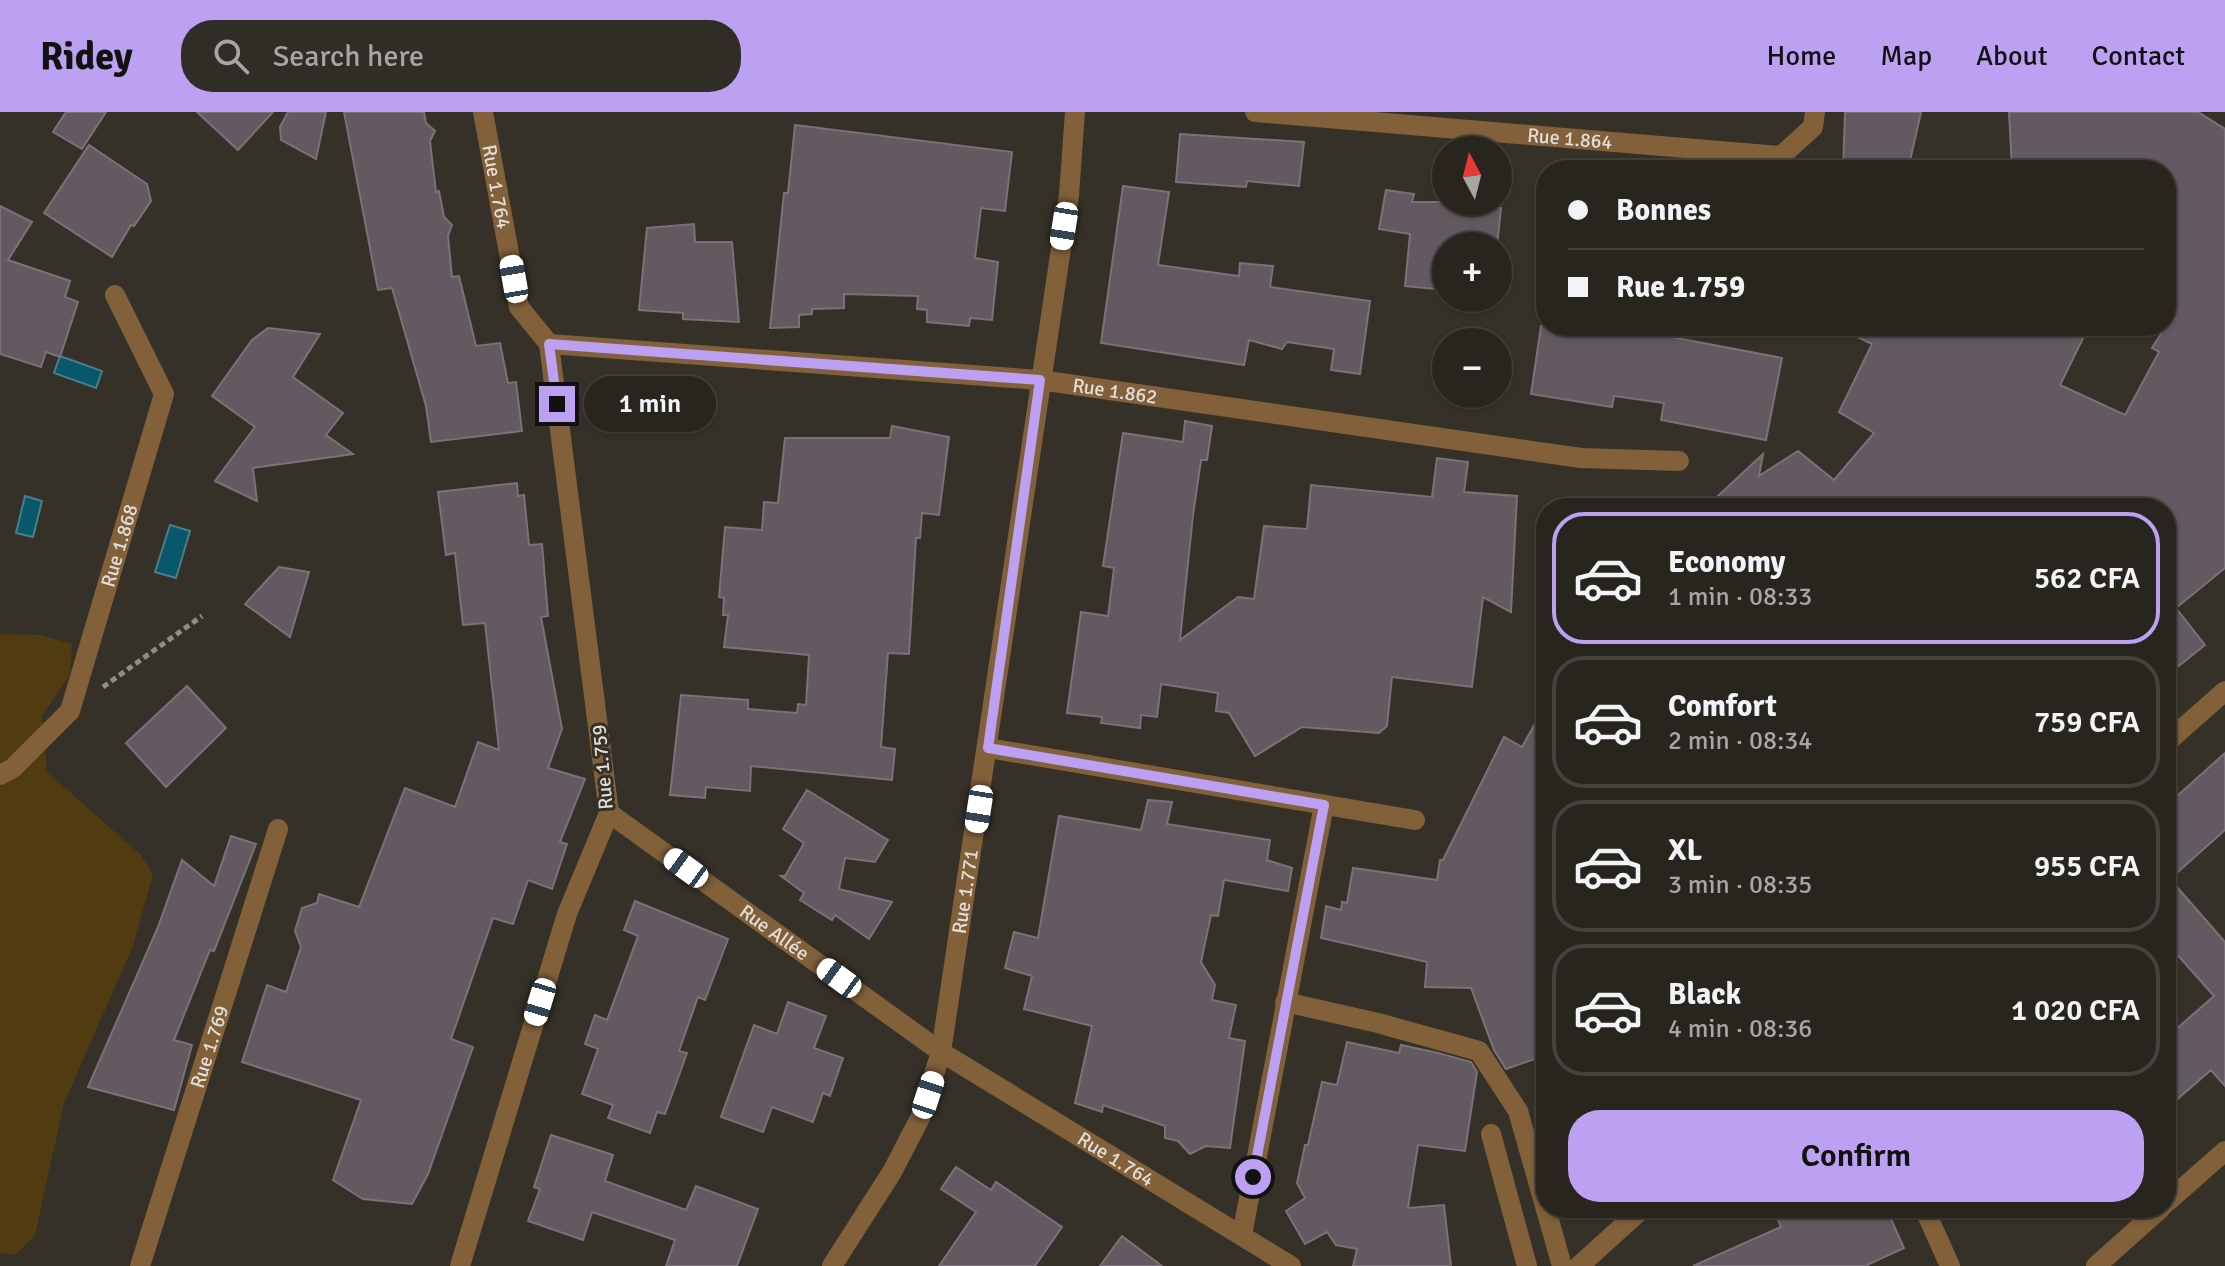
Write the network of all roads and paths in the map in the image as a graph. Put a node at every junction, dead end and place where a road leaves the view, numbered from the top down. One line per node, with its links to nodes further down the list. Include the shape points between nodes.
1 (483, 112): 6 (street, Rue 1.764, via 519,307)
2 (1075, 112): 7 (street, Rue 1.771, via 1069,195)
3 (1255, 112): 4 (street, Rue 1.864, via 1781,156 1813,127)
4 (1815, 112)
5 (115, 295): 11 (street, Rue 1.868, via 164,394)
6 (549, 344): 7 (street, Rue 1.862); 16 (street, Rue 1.759)
7 (1040, 380): 8 (street, Rue 1.862, via 1581,458); 13 (street, Rue 1.771)
8 (1679, 461)
9 (202, 616): 11 (path)
10 (2225, 691): 12 (street)
11 (70, 711): 14 (street, Rue 1.868)
12 (2176, 734)
13 (988, 748): 15 (street); 20 (street, Rue 1.771)
14 (0, 775)
15 (1324, 805): 17 (street); 19 (street)
16 (609, 813): 20 (street, Rue Allée); 31 (street, Rue 1.759, via 567,914)
17 (1415, 820)
18 (278, 829): 30 (street, Rue 1.769)
19 (1285, 1002): 23 (street, via 1479,1051 1518,1111); 29 (street)
20 (941, 1052): 29 (street, Rue 1.764); 32 (street, Rue 1.771, via 907,1144)
21 (1491, 1134): 34 (street)
22 (2225, 1151): 24 (street)
23 (1536, 1174)
24 (2176, 1194)
25 (1548, 1218): 35 (street)
26 (1632, 1218): 36 (street)
27 (1928, 1218): 37 (street)
28 (2150, 1218): 38 (street)
29 (1242, 1235): 33 (street, Rue 1.764)
30 (140, 1266)
31 (460, 1266)
32 (832, 1266)
33 (1291, 1266)
34 (1527, 1266)
35 (1562, 1266)
36 (1579, 1266)
37 (1950, 1266)
38 (2096, 1266)

